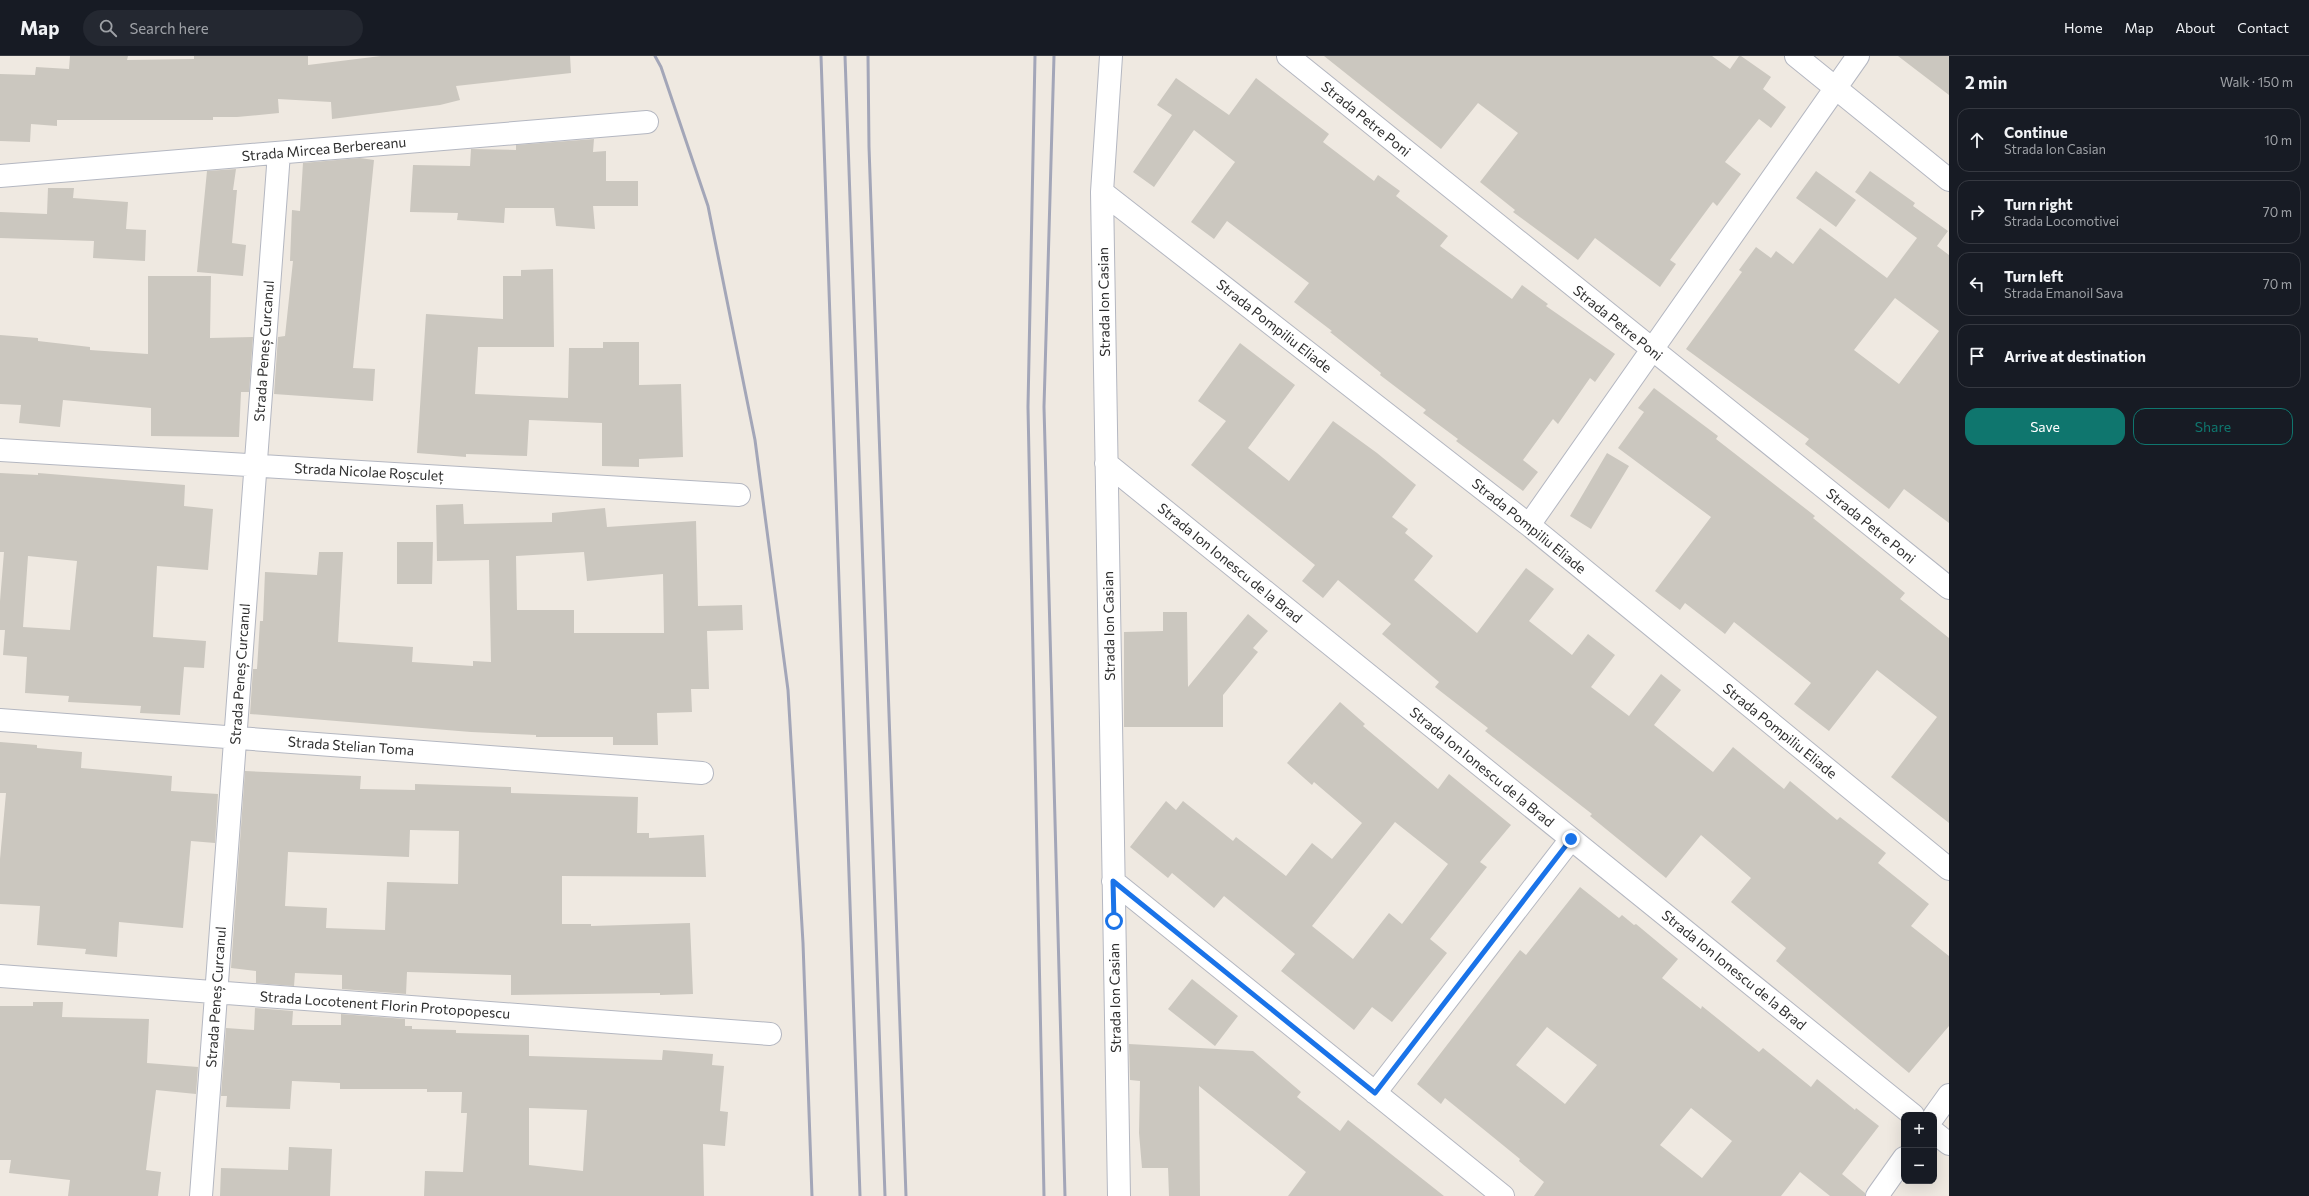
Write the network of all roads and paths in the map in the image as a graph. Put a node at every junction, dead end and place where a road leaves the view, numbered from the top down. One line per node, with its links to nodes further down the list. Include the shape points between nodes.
1 (1111, 56): 6 (street, Strada Ion Casian)
2 (1125, 56): 6 (street)
3 (1288, 56): 13 (street, Strada Petre Poni)
4 (1796, 56): 7 (street)
5 (1858, 56): 7 (street)
6 (1110, 78): 12 (street, Strada Ion Casian)
7 (1835, 88): 11 (street); 13 (street)
8 (647, 122): 9 (street, Strada Mircea Berbereanu)
9 (279, 153): 10 (street, Strada Mircea Berbereanu); 16 (street, Strada Peneș Curcanul)
10 (0, 176)
11 (1949, 180)
12 (1102, 192): 15 (street, Strada Ion Casian); 18 (street, Strada Pompiliu Eliade)
13 (1651, 350): 18 (street); 19 (street, Strada Petre Poni)
14 (0, 450): 16 (street, Strada Nicolae Roșculeț)
15 (1106, 463): 23 (street, Strada Ion Ionescu de la Brad); 25 (street, Strada Ion Casian)
16 (256, 465): 17 (street, Strada Nicolae Roșculeț); 21 (street, Strada Peneș Curcanul)
17 (739, 495)
18 (1529, 524): 24 (street, Strada Pompiliu Eliade)
19 (1949, 588)
20 (0, 720): 21 (street, Strada Stelian Toma)
21 (235, 737): 22 (street, Strada Stelian Toma); 27 (street, Strada Peneș Curcanul)
22 (702, 773)
23 (1571, 839): 29 (street); 31 (street, Strada Ion Ionescu de la Brad)
24 (1949, 869)
25 (1113, 881): 29 (street); 37 (street, Strada Ion Casian)
26 (0, 976): 27 (street, Strada Locotenent Florin Protopopescu)
27 (217, 992): 28 (street, Strada Locotenent Florin Protopopescu); 36 (street, Strada Peneș Curcanul)
28 (770, 1034)
29 (1375, 1093): 38 (street)
30 (1949, 1095): 32 (street)
31 (1909, 1112)
32 (1937, 1112)
33 (1937, 1134): 34 (street)
34 (1949, 1144)
35 (1901, 1162): 39 (street)
36 (201, 1196)
37 (1119, 1196)
38 (1503, 1196)
39 (1877, 1196)

